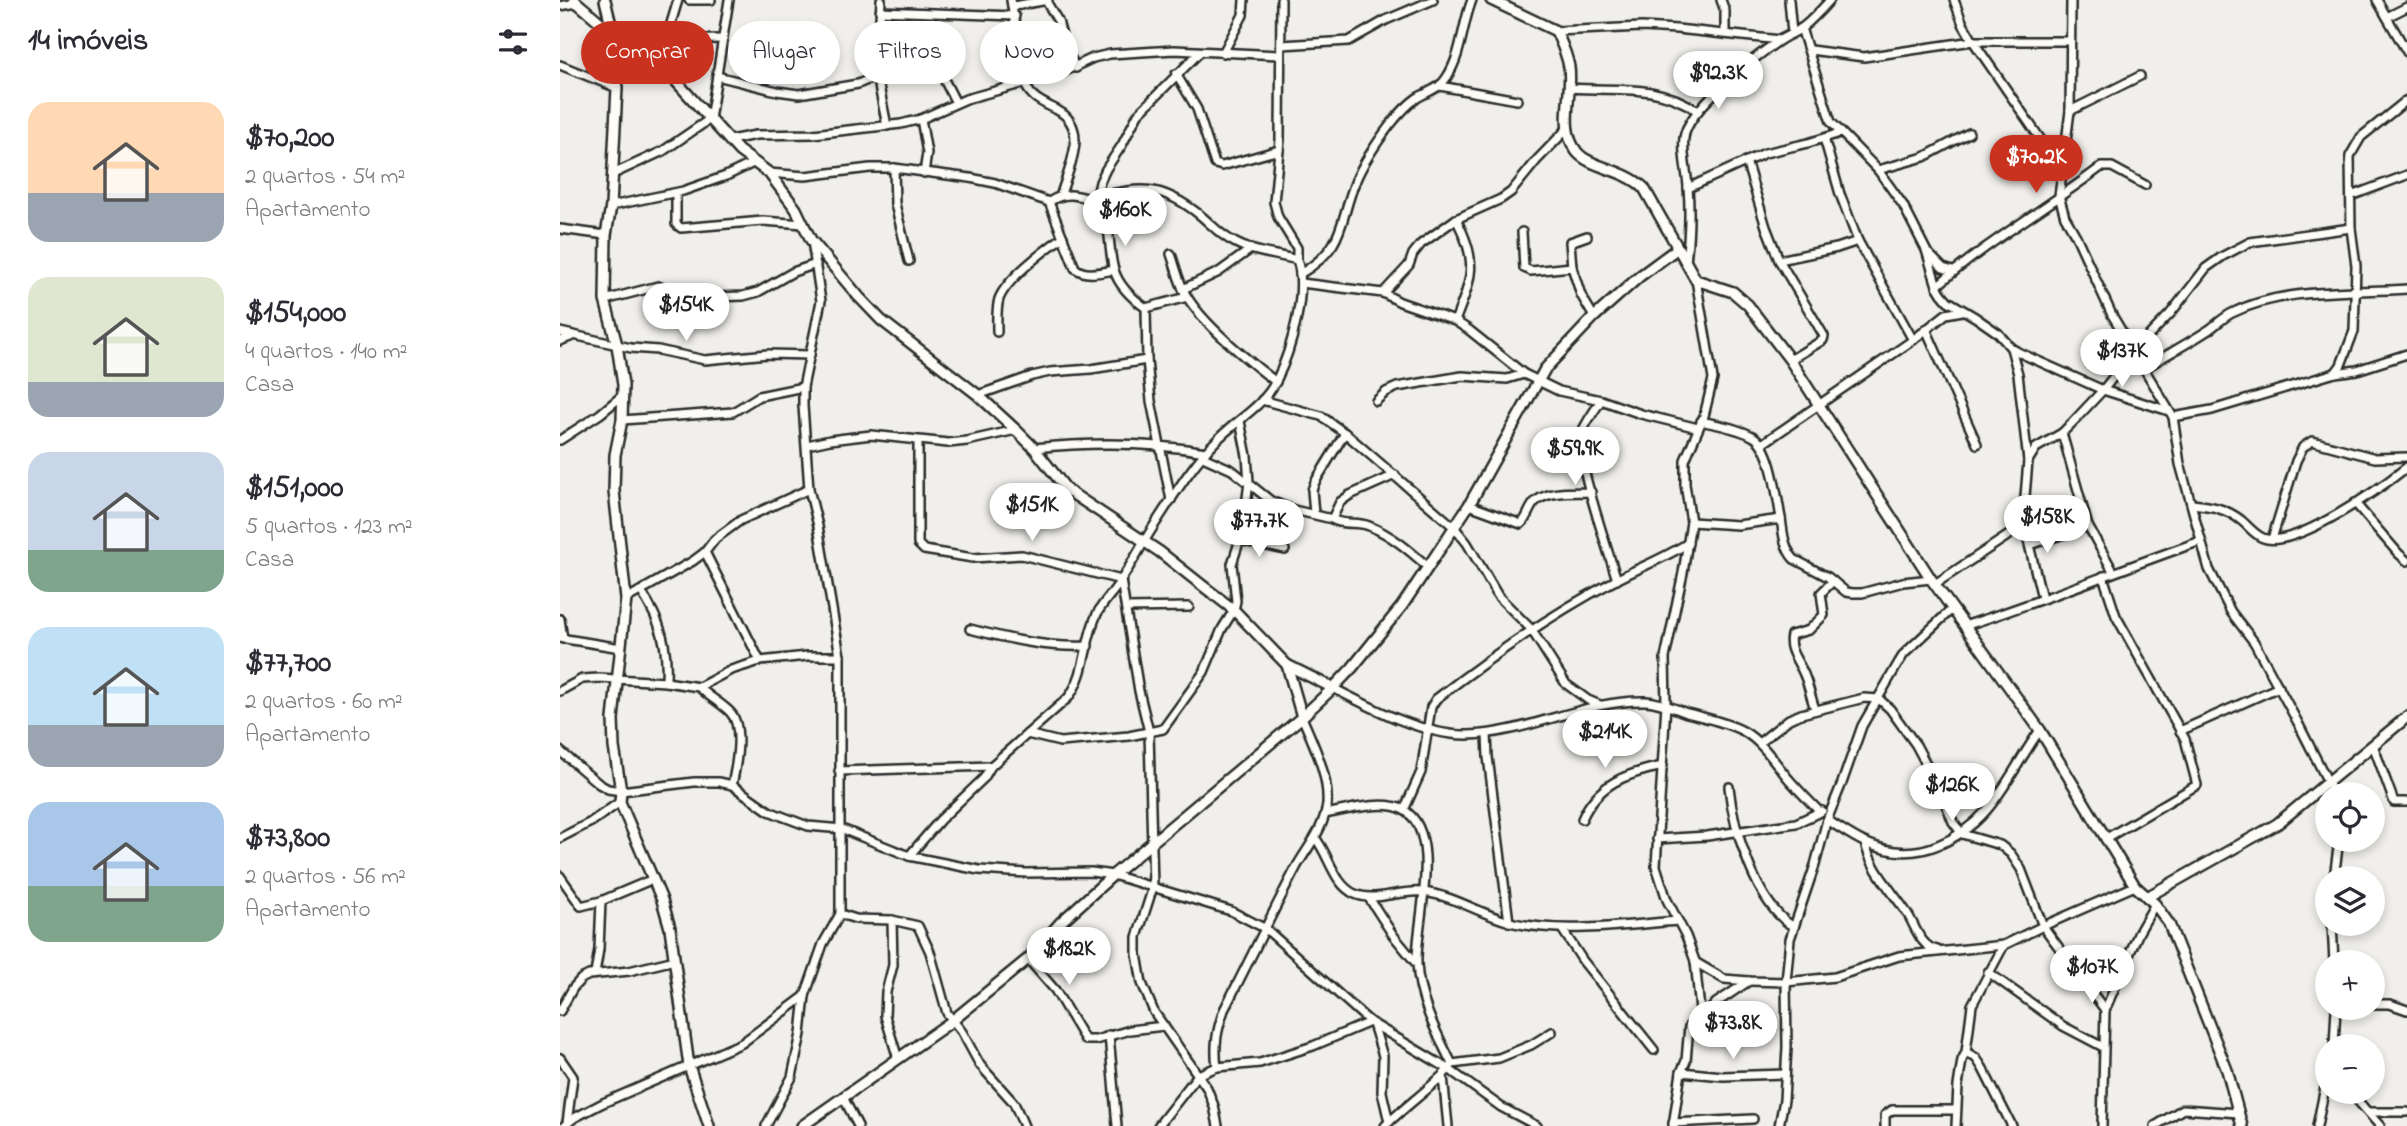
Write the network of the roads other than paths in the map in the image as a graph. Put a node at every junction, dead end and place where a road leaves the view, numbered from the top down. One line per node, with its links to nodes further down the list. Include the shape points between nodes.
1 (605, 0): 27 (street)
2 (678, 0): 28 (street)
3 (689, 0): 4 (street)
4 (711, 0)
5 (729, 0): 37 (street)
6 (881, 0): 23 (street)
7 (1047, 0): 20 (street); 31 (street)
8 (1244, 0): 45 (street, via 1243,15)
9 (1280, 0): 41 (street)
10 (1433, 0): 41 (street, via 1349,41)
11 (1472, 0): 59 (street, via 1459,51)
12 (1491, 0): 33 (street)
13 (1721, 0): 34 (street)
14 (1788, 0): 35 (street)
15 (1830, 0): 32 (street)
16 (1954, 0): 39 (street)
17 (2071, 0): 40 (street)
18 (2377, 0): 25 (street)
19 (576, 1): 21 (street); 26 (street)
20 (1012, 3): 24 (street)
21 (560, 6)
22 (2407, 7): 25 (street)
23 (880, 11): 24 (street); 29 (street)
24 (1015, 16): 30 (street)
25 (2387, 17): 44 (street)
26 (599, 21)
27 (610, 21)
28 (672, 21)
29 (880, 21)
30 (1016, 21)
31 (1058, 21)
32 (1801, 28): 35 (street); 42 (street)
33 (1556, 31): 34 (street, via 1642,27); 61 (street, via 1566,53)
34 (1725, 33): 38 (street)
35 (1792, 33): 38 (street)
36 (714, 39): 37 (street)
37 (723, 39): 50 (street)
38 (1780, 40): 65 (street)
39 (1973, 41): 40 (street); 42 (street, via 1864,57); 80 (street)
40 (2070, 41): 66 (street)
41 (1281, 45): 46 (street)
42 (1810, 50): 71 (street, via 1825,109)
43 (1200, 52): 45 (street); 48 (street, via 1110,54); 49 (street)
44 (2407, 52)
45 (1223, 54): 46 (street)
46 (1280, 55): 75 (street)
47 (560, 65): 60 (street)
48 (1078, 67)
49 (1176, 74): 75 (street, via 1197,109 1215,164); 91 (street, via 1138,114 1103,175)
50 (717, 76): 54 (street, via 799,94); 67 (street)
51 (2140, 76): 66 (street)
52 (617, 84): 60 (street)
53 (678, 84): 67 (street)
54 (856, 84)
55 (879, 84): 69 (street)
56 (946, 84): 64 (street)
57 (1018, 84): 64 (street)
58 (1025, 84): 88 (street, via 1033,97 1064,114 1075,137)
59 (1440, 86): 62 (street); 116 (street, via 1418,97 1390,125 1356,180 1342,230 1331,249)
60 (617, 88): 83 (street)
61 (1570, 88): 65 (street, via 1660,92); 70 (street)
62 (1517, 100)
63 (2407, 100): 90 (street, via 2354,147)
64 (956, 103): 68 (street)
65 (1698, 111): 86 (street, via 1684,136)
66 (2070, 111): 80 (street)
67 (710, 119): 74 (street); 83 (street, via 663,151)
68 (921, 119): 69 (street); 82 (street, via 927,153)
69 (887, 126): 74 (street)
70 (1568, 128): 94 (street, via 1511,192); 104 (street, via 1578,155 1626,175 1644,188)
71 (1840, 132): 73 (street); 79 (street)
72 (1969, 133): 79 (street, via 1924,157)
73 (1824, 138): 76 (street); 103 (street)
74 (730, 140): 77 (street)
75 (1279, 150): 108 (street, via 1274,202 1297,248)
76 (1746, 161): 86 (street); 109 (street)
77 (753, 163): 81 (street); 87 (street)
78 (894, 169): 81 (street, via 805,176); 82 (street); 110 (street, via 895,204)
79 (1878, 170): 106 (street)
80 (2063, 172): 89 (street)
81 (769, 173): 95 (street)
82 (924, 173): 92 (street, via 995,183)
83 (613, 174): 93 (street)
84 (2407, 176): 90 (street)
85 (2146, 185): 89 (street, via 2112,167 2101,167)
86 (1688, 188): 111 (street)
87 (676, 193): 93 (street); 95 (street, via 676,224 681,228 763,221)
88 (1061, 194): 91 (street); 92 (street)
89 (2059, 196): 115 (street); 140 (street, via 2064,217 2101,294)
90 (2351, 196): 96 (street)
91 (1097, 199): 105 (street, via 1136,189 1152,190 1183,204 1231,241); 114 (street, via 1106,217)
92 (1049, 202): 101 (street)
93 (611, 206): 99 (street)
94 (1456, 219): 122 (street, via 1416,250 1409,265); 131 (street, via 1470,248 1472,267)
95 (804, 224): 102 (street)
96 (2351, 228): 123 (street); 140 (street, via 2250,242 2229,252 2199,276)
97 (560, 229): 99 (street)
98 (1522, 232): 113 (street, via 1527,270)
99 (606, 235): 125 (street)
100 (1587, 236): 113 (street, via 1570,242)
101 (1063, 237): 114 (street, via 1079,272); 134 (street, via 1004,290)
102 (811, 240): 112 (street); 153 (street, via 881,320)
103 (1858, 241): 109 (street); 136 (street)
104 (1678, 248): 111 (street); 130 (street)
105 (1251, 249): 108 (street); 120 (street, via 1219,272)
106 (1926, 250): 115 (street, via 1943,268); 119 (street)
107 (1171, 254): 120 (street)
108 (1297, 260): 116 (street)
109 (1779, 260): 144 (street, via 1824,336)
110 (909, 261)
111 (1686, 263): 117 (street)
112 (816, 264): 125 (street, via 743,296 685,298 658,286); 142 (street, via 821,301)
113 (1572, 267): 130 (street)
114 (1114, 270): 127 (street, via 1125,289)
115 (1954, 271): 119 (street)
116 (1300, 274): 118 (street)
117 (1696, 280): 144 (street, via 1733,292); 161 (street, via 1713,366 1711,394)
118 (1301, 283): 122 (street); 149 (street, via 1292,339)
119 (1937, 286): 126 (street)
120 (1183, 289): 124 (street)
121 (2407, 289): 123 (street)
122 (1383, 293): 131 (street)
123 (2356, 293): 145 (street, via 2315,292 2257,304 2230,314); 146 (street, via 2354,331)
124 (1187, 297): 127 (street); 149 (street, via 1219,333)
125 (605, 300): 138 (street)
126 (1948, 301): 128 (street); 129 (street)
127 (1146, 308): 143 (street)
128 (1963, 311): 129 (street); 139 (street, via 1998,333)
129 (1947, 314): 132 (street)
130 (1594, 317): 148 (street)
131 (1455, 321): 147 (street)
132 (1926, 329): 136 (street); 168 (street)
133 (560, 332): 135 (street)
134 (997, 332)
135 (573, 336): 137 (street); 138 (street)
136 (1913, 340): 157 (street)
137 (560, 341)
138 (618, 345): 142 (street, via 705,360); 152 (street)
139 (2011, 348): 151 (street); 174 (street)
140 (2134, 351): 145 (street); 151 (street)
141 (2407, 354): 146 (street)
142 (810, 355): 150 (street)
143 (1147, 360): 153 (street, via 1032,376); 170 (street)
144 (1790, 360): 157 (street)
145 (2145, 368): 158 (street)
146 (2335, 373): 158 (street, via 2212,410)
147 (1524, 374): 148 (street); 156 (street, via 1507,379 1462,376 1397,387)
148 (1538, 379): 155 (street, via 1559,391); 183 (street)
149 (1276, 382): 154 (street)
150 (803, 387): 159 (street, via 759,396 733,412); 169 (street)
151 (2103, 390): 158 (street); 164 (street)
152 (623, 395): 159 (street); 165 (street)
153 (978, 395): 162 (street)
154 (1262, 400): 160 (street); 163 (street, via 1321,416)
155 (1601, 400): 161 (street, via 1641,414); 179 (street, via 1579,438)
156 (1376, 401)
157 (1818, 405): 167 (street); 207 (street)
158 (2171, 414): 182 (street)
159 (622, 420): 211 (street, via 614,491)
160 (1240, 421): 172 (street); 177 (street)
161 (1700, 425): 167 (street, via 1748,434); 188 (street, via 1685,460)
162 (1016, 430): 166 (street, via 967,441); 171 (street)
163 (1345, 433): 176 (street); 184 (street, via 1315,482)
164 (2062, 433): 174 (street, via 2036,448); 189 (street)
165 (560, 440)
166 (918, 441): 169 (street, via 871,435); 203 (street, via 918,544 924,550 960,557 1022,555)
167 (1762, 444): 186 (street)
168 (1977, 444)
169 (807, 445): 178 (street)
170 (1161, 446): 171 (street); 172 (street); 180 (street)
171 (1034, 448): 193 (street, via 1067,490)
172 (1205, 454): 177 (street); 180 (street)
173 (2407, 457): 192 (street, via 2375,458 2312,442 2303,447)
174 (2028, 461): 187 (street)
175 (2407, 467): 181 (street)
176 (1395, 475): 185 (street, via 1350,495 1340,502); 190 (street)
177 (1248, 482): 184 (street, via 1272,501); 191 (street)
178 (809, 489): 198 (street, via 741,520); 223 (street)
179 (1591, 492): 183 (street, via 1563,493 1535,502 1521,524); 204 (street)
180 (1171, 500): 193 (street)
181 (2355, 503): 192 (street, via 2318,526); 199 (street)
182 (2192, 504): 192 (street, via 2222,508); 194 (street)
183 (1469, 505): 190 (street)
184 (1314, 514): 185 (street)
185 (1332, 519): 200 (street, via 1370,526 1396,540)
186 (1781, 519): 188 (street, via 1738,525); 205 (street, via 1790,555)
187 (2023, 520): 196 (street); 207 (street, via 2012,533)
188 (1691, 522): 195 (street)
189 (2088, 526): 196 (street); 201 (street)
190 (1454, 527): 200 (street); 219 (street, via 1499,596)
191 (1239, 540): 197 (street); 215 (street, via 1232,564)
192 (2272, 540)
193 (1144, 541): 203 (street); 215 (street)
194 (2201, 541): 201 (street); 229 (street, via 2208,569)
195 (1688, 543): 204 (street); 233 (street, via 1665,658)
196 (2030, 545): 210 (street)
197 (1285, 550)
198 (705, 552): 209 (street); 224 (street)
199 (2407, 561)
200 (1428, 567): 230 (street, via 1402,606)
201 (2113, 571): 202 (street)
202 (2103, 576): 206 (street); 208 (street)
203 (1121, 580): 213 (street); 221 (street, via 1097,614)
204 (1617, 580): 219 (street)
205 (1833, 581): 207 (street, via 1846,592 1862,593 1903,582); 235 (street, via 1821,593 1824,615 1809,630 1789,639)
206 (2092, 581): 208 (street); 210 (street)
207 (1933, 582): 214 (street)
208 (2106, 589): 240 (street, via 2116,616)
209 (640, 591): 211 (street); 227 (street, via 660,625)
210 (2042, 598): 217 (street)
211 (626, 599): 222 (street)
212 (1189, 607): 213 (street)
213 (1126, 608): 241 (street)
214 (1952, 609): 217 (street); 232 (street, via 1904,654)
215 (1234, 610): 225 (street); 241 (street, via 1204,672 1163,729)
216 (560, 619): 220 (street)
217 (1964, 626): 239 (street)
218 (970, 629): 221 (street, via 1039,645)
219 (1531, 629): 234 (street, via 1566,684); 238 (street, via 1436,699)
220 (562, 639): 222 (street)
221 (1088, 646): 243 (street, via 1077,686)
222 (621, 648): 226 (street)
223 (840, 656): 224 (street); 249 (street)
224 (760, 661): 228 (street)
225 (1287, 665): 230 (street); 236 (street)
226 (617, 679): 227 (street); 231 (street, via 582,679); 254 (street, via 613,732)
227 (666, 682): 228 (street)
228 (699, 687): 252 (street, via 732,714 735,722 737,758)
229 (2279, 687): 240 (street); 250 (street)
230 (1333, 688): 236 (street); 238 (street)
231 (560, 691)
232 (1879, 699): 235 (street); 258 (street, via 1862,726); 266 (street, via 1916,745)
233 (1666, 704): 234 (street, via 1648,701); 244 (street, via 1734,728); 248 (street)
234 (1601, 706): 242 (street)
235 (1815, 709): 244 (street, via 1788,719)
236 (1302, 716): 261 (street, via 1324,778); 271 (street)
237 (2407, 717): 245 (street)
238 (1429, 729): 242 (street, via 1444,734); 259 (street, via 1421,772)
239 (2040, 730): 266 (street, via 1991,807); 270 (street)
240 (2180, 731): 270 (street, via 2190,751 2197,785)
241 (1149, 732): 243 (street, via 1060,741); 271 (street)
242 (1487, 733): 287 (street)
243 (1027, 734): 247 (street)
244 (1759, 743): 260 (street)
245 (2373, 745): 251 (street); 257 (street, via 2394,802)
246 (560, 751): 254 (street, via 599,784)
247 (991, 766): 249 (street); 273 (street, via 985,778)
248 (1663, 766): 262 (street, via 1632,772 1609,784 1591,801); 269 (street)
249 (839, 771): 264 (street)
250 (2328, 782)
251 (2330, 782)
252 (732, 785): 254 (street, via 694,782); 264 (street, via 784,817)
253 (1729, 787): 265 (street)
254 (621, 791): 256 (street)
255 (2315, 794): 280 (street, via 2277,824)
256 (620, 802): 267 (street); 276 (street)
257 (2407, 802)
258 (1832, 806): 260 (street); 263 (street)
259 (1404, 810): 261 (street, via 1377,805); 279 (street, via 1417,826 1426,856)
260 (1820, 812): 265 (street, via 1796,823)
261 (1325, 814): 268 (street)
262 (1582, 818)
263 (1827, 820): 272 (street); 289 (street)
264 (842, 829): 273 (street); 284 (street)
265 (1736, 832): 269 (street); 289 (street, via 1771,905)
266 (1962, 834): 272 (street, via 1913,853); 288 (street, via 2000,845 2011,854)
267 (560, 838)
268 (1316, 839): 281 (street, via 1346,889); 290 (street, via 1298,864)
269 (1657, 839): 286 (street, via 1656,866)
270 (2105, 839): 277 (street)
271 (1152, 841): 274 (street); 278 (street)
272 (1865, 843): 293 (street, via 1877,873 1923,941)
273 (909, 856): 274 (street, via 979,870)
274 (1113, 875): 278 (street); 294 (street, via 1060,922)
275 (560, 876): 282 (street, via 581,906)
276 (653, 879): 282 (street); 295 (street, via 670,928)
277 (2135, 886): 280 (street); 288 (street)
278 (1153, 887): 290 (street, via 1231,911); 310 (street, via 1137,954 1142,983)
279 (1423, 892): 281 (street); 287 (street); 297 (street)
280 (2147, 897): 283 (street)
281 (1369, 898): 297 (street)
282 (601, 901): 299 (street)
283 (2155, 904): 304 (street); 331 (street, via 2169,924 2199,995)
284 (840, 914): 285 (street); 302 (street, via 823,944)
285 (892, 920): 308 (street, via 918,926); 317 (street, via 893,965 885,1016)
286 (1678, 921): 291 (street); 296 (street)
287 (1509, 922): 291 (street)
288 (2043, 926): 292 (street); 304 (street)
289 (1794, 927): 301 (street)
290 (1266, 929): 309 (street); 319 (street, via 1224,1010 1214,1049)
291 (1562, 929): 314 (street)
292 (2004, 945): 293 (street); 298 (street)
293 (1941, 950): 301 (street, via 1899,956 1835,977)
294 (1028, 959): 308 (street); 312 (street, via 1055,990 1083,1038)
295 (675, 960): 299 (street); 318 (street)
296 (1695, 961): 300 (street, via 1724,979); 307 (street)
297 (1417, 963): 320 (street, via 1426,1009)
298 (1988, 972): 313 (street, via 2063,1026); 315 (street, via 1972,1005)
299 (595, 974): 306 (street, via 573,988)
300 (1749, 981): 301 (street); 307 (street)
301 (1786, 982): 322 (street)
302 (805, 996): 318 (street, via 742,1043); 337 (street, via 792,1077)
303 (2385, 1004): 305 (street)
304 (2105, 1010): 313 (street)
305 (2407, 1010)
306 (560, 1011)
307 (1700, 1020): 321 (street, via 1689,1026)
308 (952, 1021): 317 (street); 340 (street, via 980,1065 1014,1103)
309 (1371, 1023): 319 (street, via 1260,1063); 320 (street); 333 (street, via 1383,1056)
310 (1164, 1026): 312 (street); 323 (street)
311 (1552, 1032): 320 (street, via 1499,1058)
312 (1109, 1035): 341 (street)
313 (2103, 1047): 350 (street)
314 (1654, 1050)
315 (1966, 1052): 328 (street); 349 (street, via 1982,1067)
316 (560, 1058): 334 (street, via 573,1077)
317 (898, 1059): 325 (street)
318 (689, 1066): 334 (street, via 603,1103); 336 (street)
319 (1217, 1067): 323 (street)
320 (1451, 1067): 324 (street); 345 (street, via 1501,1107)
321 (1681, 1072): 322 (street); 335 (street)
322 (1785, 1074): 346 (street)
323 (1198, 1075): 342 (street); 343 (street, via 1214,1106)
324 (1443, 1076): 333 (street); 344 (street)
325 (843, 1097): 338 (street); 339 (street)
326 (2322, 1104): 353 (street)
327 (2361, 1104): 329 (street)
328 (1956, 1110): 347 (street, via 1892,1111 1885,1115); 348 (street)
329 (2368, 1112): 330 (street); 354 (street)
330 (2407, 1112)
331 (2239, 1113): 351 (street, via 2183,1109); 352 (street)
332 (1753, 1119): 335 (street)
333 (1387, 1124)
334 (566, 1125)
335 (1673, 1125)
336 (709, 1126)
337 (766, 1126)
338 (802, 1126)
339 (858, 1126)
340 (1024, 1126)
341 (1117, 1126)
342 (1158, 1126)
343 (1218, 1126)
344 (1448, 1126)
345 (1536, 1126)
346 (1779, 1126)
347 (1885, 1126)
348 (1956, 1126)
349 (2012, 1126)
350 (2102, 1126)
351 (2155, 1126)
352 (2242, 1126)
353 (2317, 1126)
354 (2380, 1126)

